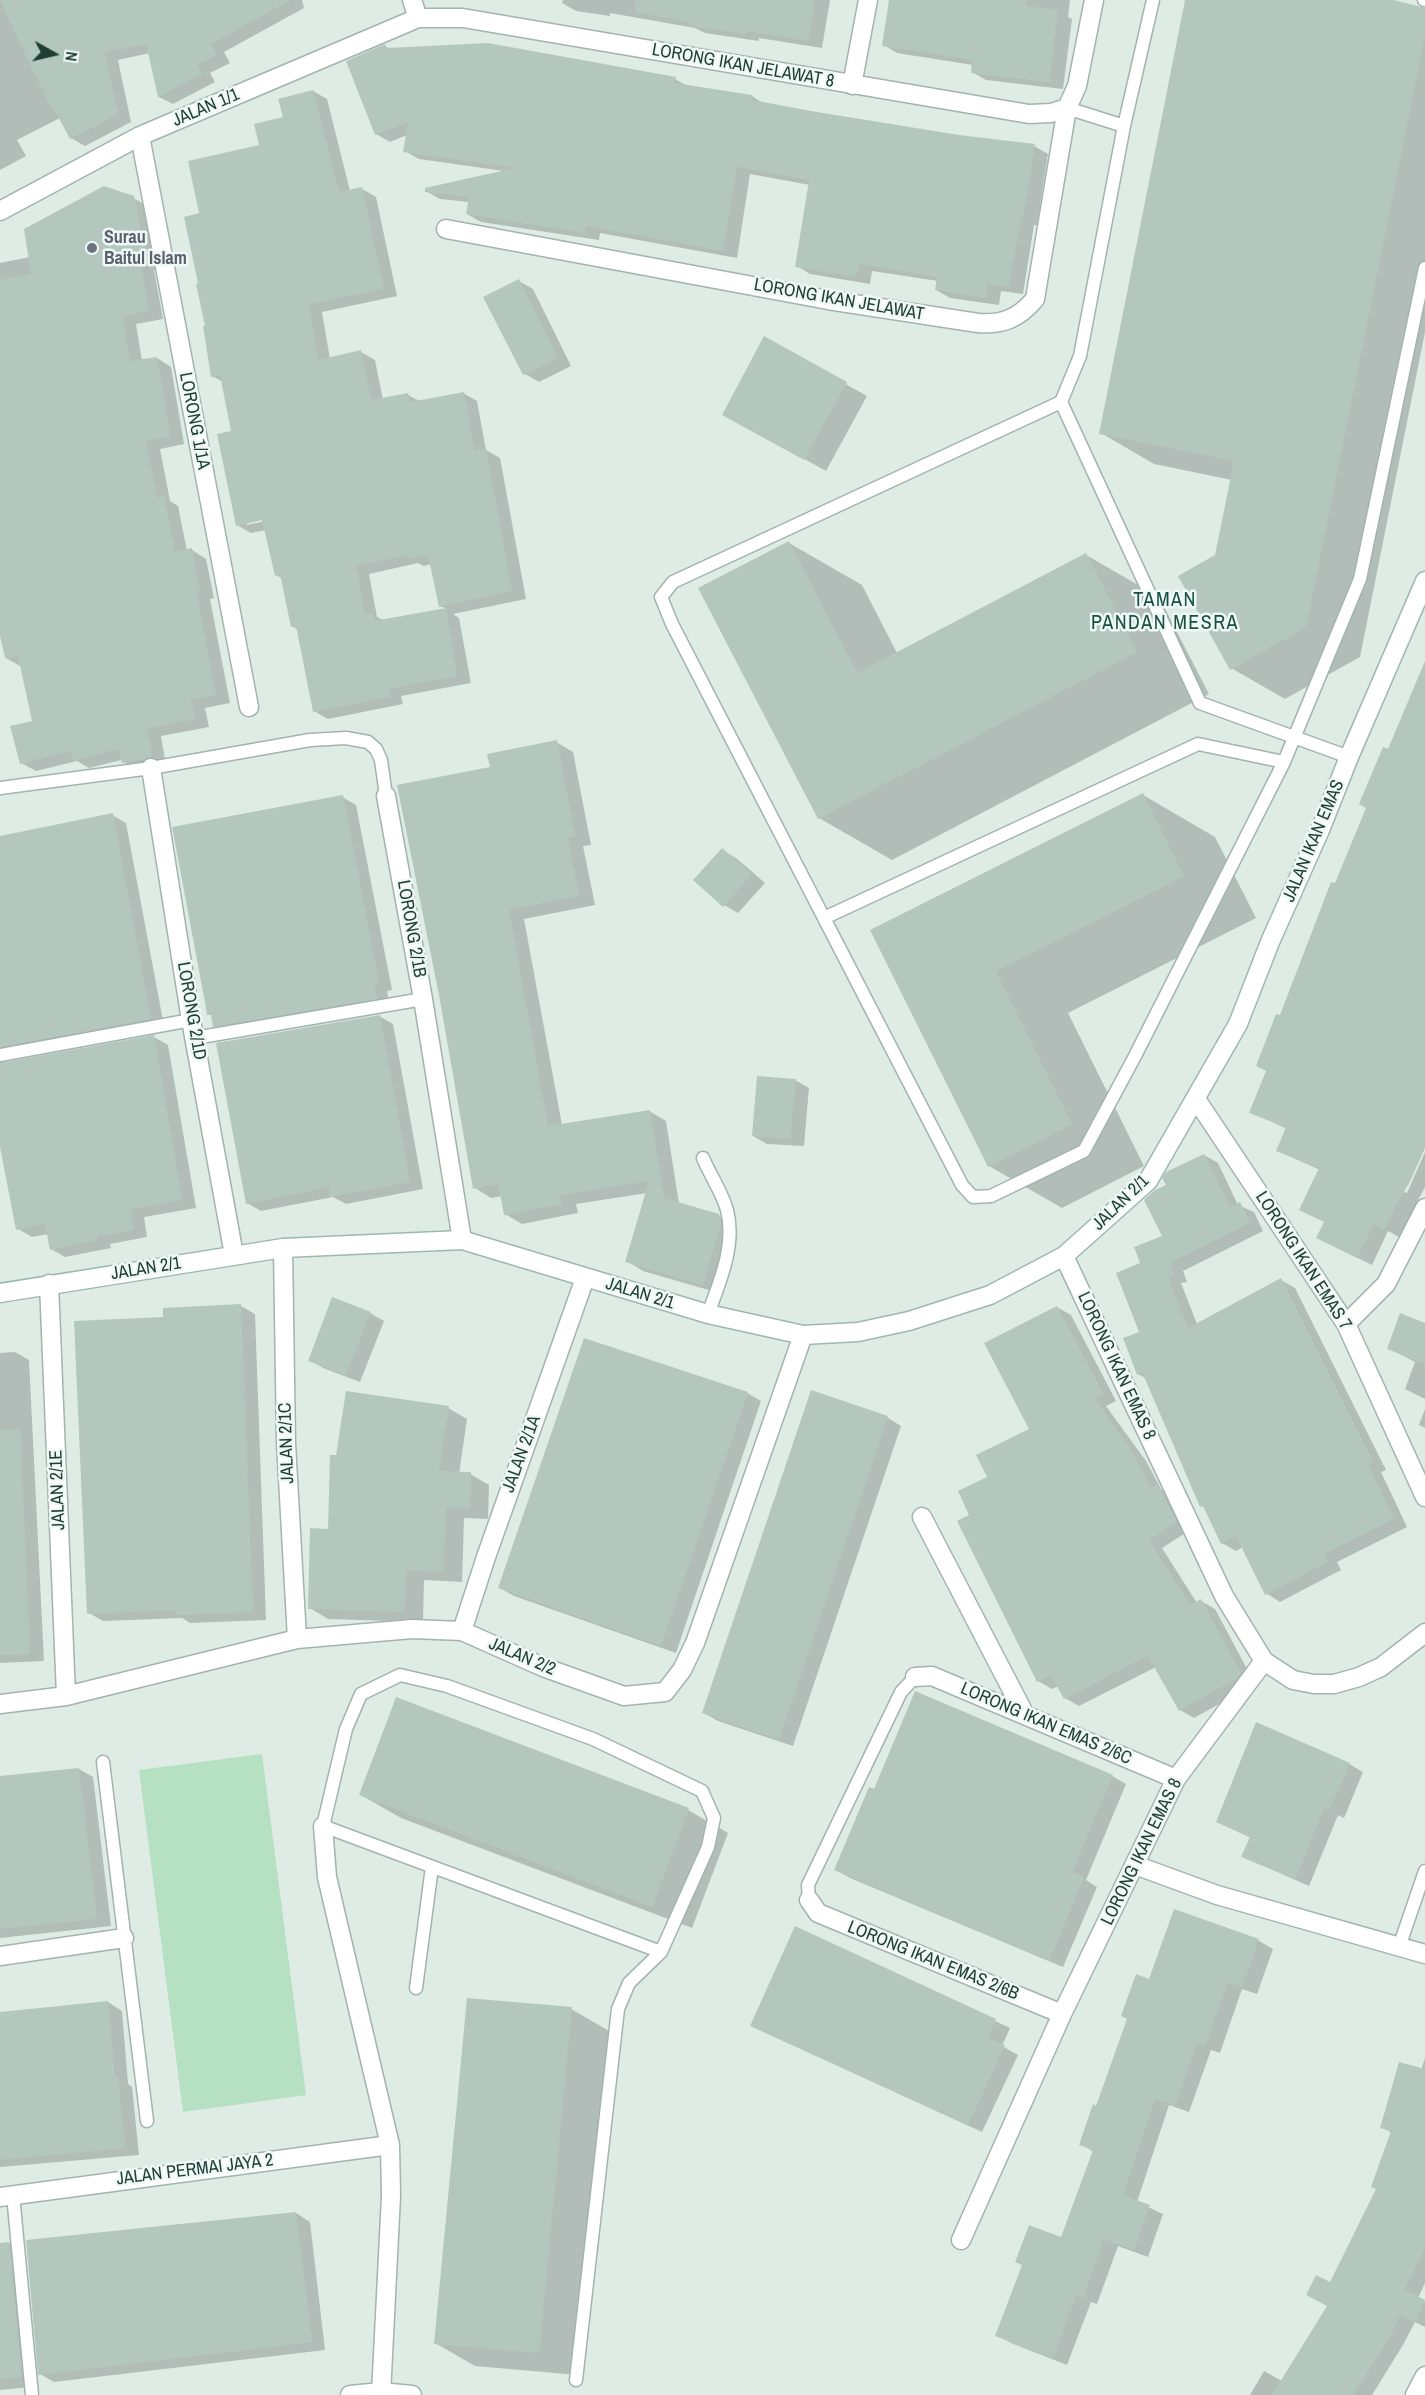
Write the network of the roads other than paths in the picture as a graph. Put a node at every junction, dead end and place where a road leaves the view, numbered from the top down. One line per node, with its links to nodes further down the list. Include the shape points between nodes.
1 (412, 0): 5 (street)
2 (868, 0): 6 (street)
3 (1094, 0): 7 (street, LORONG IKAN JELAWAT, via 1077,86)
4 (1153, 0): 8 (lane)
5 (418, 18): 6 (street, LORONG IKAN JELAWAT 8, via 463,18); 9 (street, JALAN 1/1)
6 (852, 85): 7 (street, LORONG IKAN JELAWAT 8, via 1029,114)
7 (1067, 108): 8 (lane); 11 (street, LORONG IKAN JELAWAT, via 1035,299 1023,313 996,324 828,300)
8 (1124, 126): 13 (lane, via 1080,356)
9 (140, 136): 10 (street, JALAN 1/1); 15 (street, LORONG 1/1A)
10 (0, 211)
11 (446, 229)
12 (1425, 268): 16 (lane, via 1360,579)
13 (1061, 402): 16 (lane, via 1200,703); 22 (lane, via 674,582 662,597 672,624)
14 (1425, 581): 17 (street, JALAN IKAN EMAS)
15 (249, 707)
16 (1295, 737): 17 (lane); 18 (lane)
17 (1348, 757): 27 (street, JALAN IKAN EMAS, via 1238,1024)
18 (1284, 762): 22 (lane, via 1198,744); 22 (lane, via 1084,1151 991,1196 974,1197 962,1185)
19 (151, 768): 20 (lane); 21 (lane, LORONG 2/1B, via 310,740 346,738 368,742 376,749); 24 (street, LORONG 2/1D)
20 (0, 788)
21 (386, 796): 23 (street, LORONG 2/1B)
22 (824, 918)
23 (423, 999): 25 (lane); 30 (street, LORONG 2/1B)
24 (191, 1020): 25 (street, LORONG 2/1D); 26 (lane)
25 (195, 1038): 32 (street, LORONG 2/1D)
26 (0, 1055)
27 (1196, 1099): 33 (street, JALAN 2/1, via 1148,1181); 38 (street, LORONG IKAN EMAS 7)
28 (703, 1158): 37 (lane, via 726,1209 730,1235 724,1268)
29 (1425, 1208): 38 (street, via 1386,1284)
30 (462, 1240): 31 (street, JALAN 2/1); 34 (street, JALAN 2/1)
31 (283, 1248): 32 (street, JALAN 2/1); 44 (street, JALAN 2/1C, via 286,1443)
32 (234, 1255): 35 (street, JALAN 2/1)
33 (1064, 1256): 39 (street, JALAN 2/1, via 990,1295 909,1321 858,1332); 45 (street, LORONG IKAN EMAS 8, via 1224,1596)
34 (585, 1278): 37 (street, JALAN 2/1); 42 (street, JALAN 2/1A)
35 (49, 1284): 36 (street, JALAN 2/1); 47 (street, JALAN 2/1E)
36 (1, 1290)
37 (708, 1314): 39 (street, JALAN 2/1)
38 (1346, 1324): 40 (street, LORONG IKAN EMAS 7)
39 (803, 1335): 42 (street, JALAN 2/2, via 694,1643 682,1670 665,1692 624,1696 543,1667)
40 (1425, 1497)
41 (922, 1517): 49 (street)
42 (462, 1631): 44 (street, JALAN 2/2, via 412,1629)
43 (1425, 1633): 45 (street, via 1382,1667 1334,1684 1293,1680)
44 (297, 1638): 47 (street, JALAN 2/2)
45 (1264, 1660): 51 (street, LORONG IKAN EMAS 8)
46 (915, 1677): 49 (street, LORONG IKAN EMAS 2/6C, via 932,1676); 56 (lane, via 902,1692 808,1885)
47 (66, 1696): 48 (street, JALAN 2/2)
48 (0, 1704)
49 (1025, 1715): 51 (street, LORONG IKAN EMAS 2/6C)
50 (104, 1762): 57 (lane)
51 (1176, 1779): 53 (street, LORONG IKAN EMAS 8)
52 (323, 1826): 54 (lane); 59 (lane, via 346,1730 361,1694 400,1675 447,1686 593,1739 702,1791 714,1818 708,1848); 65 (street, via 327,1877)
53 (1135, 1865): 58 (street, via 1217,1895); 63 (street, LORONG IKAN EMAS 8)
54 (432, 1867): 59 (lane); 62 (lane)
55 (1425, 1871): 58 (lane)
56 (809, 1900): 63 (street, LORONG IKAN EMAS 2/6B, via 818,1913)
57 (124, 1938): 61 (street); 64 (lane)
58 (1399, 1947): 60 (street)
59 (662, 1952): 69 (lane, via 629,1983 618,2009)
60 (1425, 1954)
61 (0, 1956)
62 (417, 1988)
63 (1062, 2014): 67 (street, LORONG IKAN EMAS 8)
64 (147, 2121)
65 (390, 2145): 66 (street, JALAN PERMAI JAYA 2); 70 (street)
66 (6, 2196): 71 (lane)
67 (962, 2240)
68 (1425, 2376): 74 (street)
69 (576, 2380)
70 (381, 2394): 72 (street); 73 (street)
71 (32, 2395)
72 (350, 2395)
73 (412, 2395)
74 (1415, 2395)

